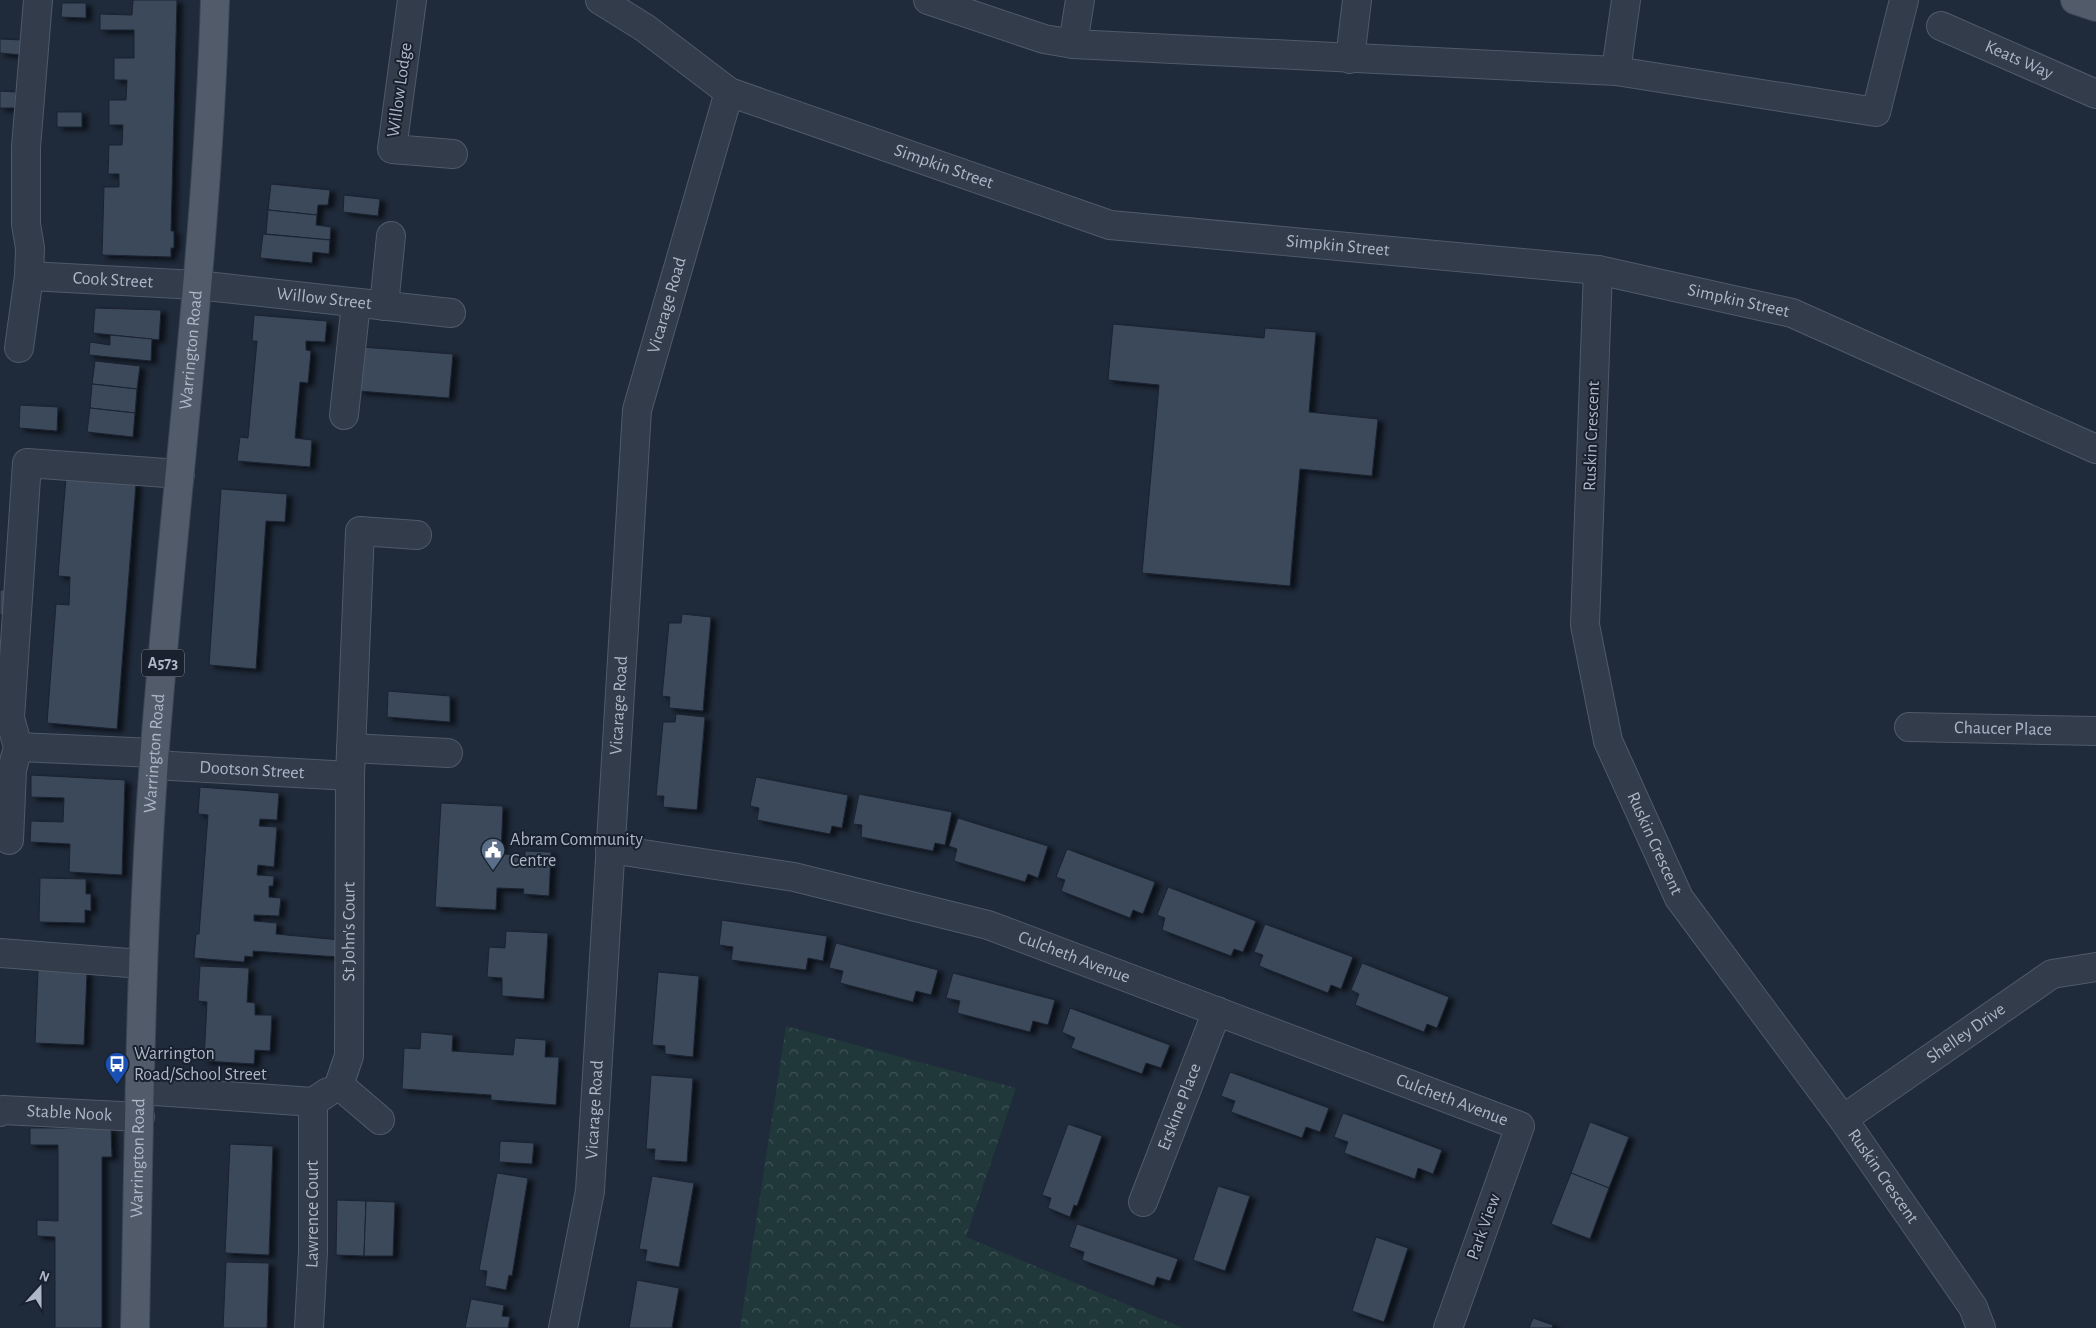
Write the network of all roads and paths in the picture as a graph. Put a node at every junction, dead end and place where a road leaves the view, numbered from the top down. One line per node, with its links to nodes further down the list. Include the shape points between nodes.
1 (38, 0): 21 (street, via 26,147)
2 (215, 0): 22 (main road, Warrington Road / A573, via 213,78)
3 (412, 0): 18 (street, Willow Lodge, via 392,149)
4 (600, 0): 16 (street, Simpkin Street, via 645,28)
5 (928, 0): 13 (street, via 1044,39)
6 (1080, 0): 13 (street)
7 (1357, 0): 14 (street)
8 (1626, 0): 15 (street)
9 (1904, 0): 15 (street, via 1876,112)
10 (2075, 0): 11 (main road)
11 (2096, 7)
12 (1941, 26): 17 (street, Keats Way)
13 (1073, 44): 14 (street)
14 (1350, 59): 15 (street)
15 (1616, 72)
16 (729, 92): 20 (street, Simpkin Street, via 1110,225); 39 (street, Vicarage Road, via 637,410)
17 (2096, 94)
18 (453, 154)
19 (391, 236): 24 (street)
20 (1598, 270): 28 (street, Simpkin Street, via 1792,314); 49 (street, Ruskin Crescent, via 1585,625 1608,741 1679,898)
21 (29, 276): 22 (street, Cook Street); 26 (street)
22 (197, 285): 23 (street, Willow Street); 29 (main road, Warrington Road / A573)
23 (356, 302): 24 (street, Willow Street); 27 (street)
24 (384, 306): 25 (street, Willow Street)
25 (451, 313)
26 (19, 348)
27 (344, 415)
28 (2096, 449)
29 (180, 474): 33 (street, via 28,463 10,718); 36 (main road, Warrington Road / A573)
30 (417, 535): 34 (street, St John's Court, via 360,531)
31 (1908, 727): 32 (street, Chaucer Place)
32 (2096, 731)
33 (18, 747): 36 (street, Dootson Street); 38 (street, via 12,770)
34 (351, 748): 35 (street); 37 (street, St John's Court)
35 (448, 753)
36 (154, 759): 37 (street, Dootson Street); 41 (main road, Warrington Road / A573)
37 (350, 776): 44 (street, St John's Court, via 350,1056)
38 (8, 840)
39 (610, 849): 43 (street, Culcheth Avenue, via 794,877 988,925); 55 (street, Vicarage Road, via 590,1191)
40 (0, 953): 41 (street)
41 (142, 964): 45 (main road, Warrington Road / A573)
42 (2096, 967): 49 (street, Shelley Drive, via 2052,974)
43 (1217, 1011): 51 (street, Culcheth Avenue); 52 (street, Erskine Place)
44 (339, 1085): 46 (street); 50 (street)
45 (140, 1090): 46 (street); 48 (main road, Warrington Road / A573)
46 (313, 1102): 54 (street, Lawrence Court, via 313,1252)
47 (0, 1112): 48 (street, Stable Nook)
48 (140, 1117): 53 (main road, Warrington Road / A573)
49 (1843, 1119): 57 (street, Ruskin Crescent, via 1973,1307)
50 (380, 1120)
51 (1520, 1126): 56 (street, Park View)
52 (1142, 1202)
53 (135, 1328)
54 (308, 1328)
55 (563, 1328)
56 (1448, 1328)
57 (1981, 1328)

